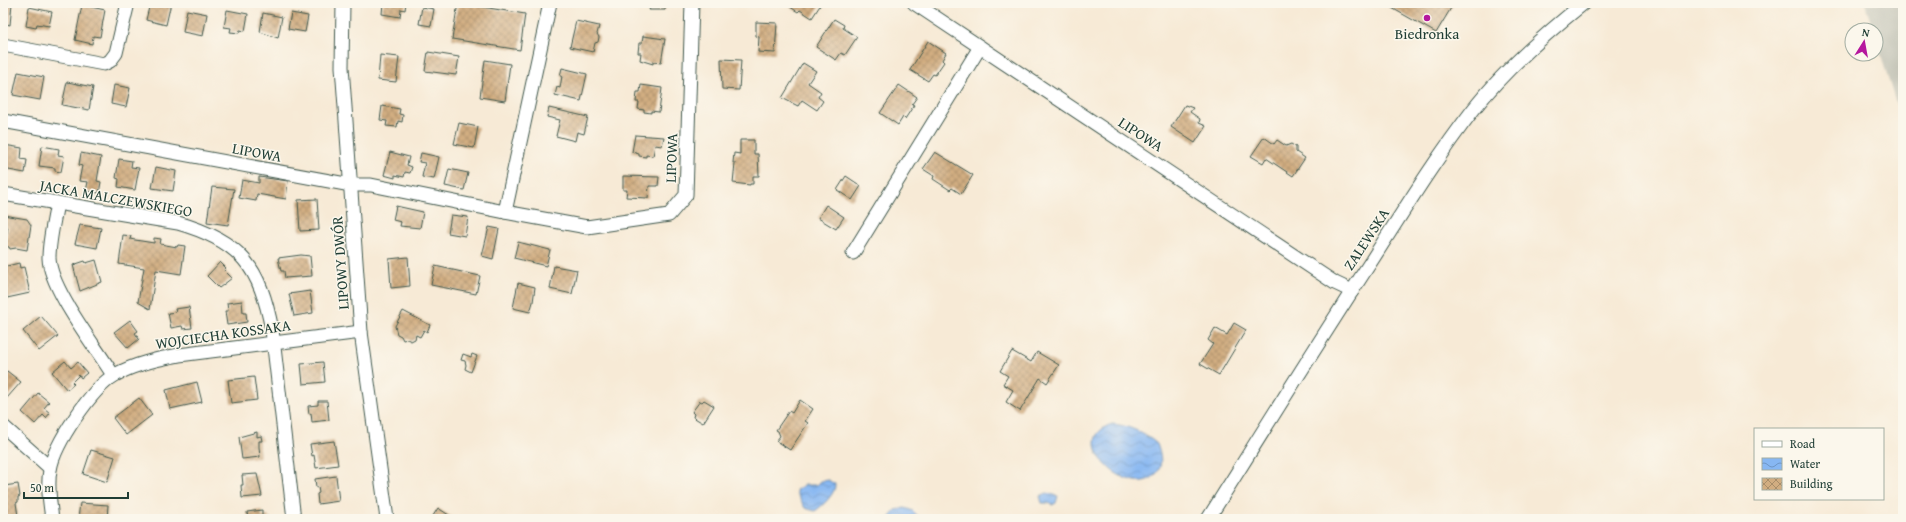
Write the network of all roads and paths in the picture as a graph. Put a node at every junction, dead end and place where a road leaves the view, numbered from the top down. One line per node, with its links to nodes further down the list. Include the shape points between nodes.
1 (128, 3): 7 (street, via 116,53 110,62 104,64)
2 (343, 3): 10 (street, LIPOWY DWÓR, via 342,67)
3 (550, 3): 13 (street)
4 (692, 3): 13 (street, LIPOWA, via 686,195 669,215 587,227)
5 (914, 3): 8 (street, LIPOWA)
6 (1584, 3): 15 (street, ZALEWSKA, via 1543,35 1473,110)
7 (3, 45)
8 (980, 47): 14 (street); 15 (street, LIPOWA, via 1335,283)
9 (3, 121): 10 (street, LIPOWA)
10 (351, 185): 13 (street, LIPOWA, via 371,185); 16 (street, LIPOWY DWÓR)
11 (3, 194): 12 (street, JACKA MALCZEWSKIEGO)
12 (57, 203): 17 (street, JACKA MALCZEWSKIEGO, via 178,223 198,228 216,237 236,251 249,265 259,282 267,305); 18 (street, via 50,241 49,259 52,275 59,291)
13 (505, 212)
14 (853, 253)
15 (1352, 291): 24 (street, ZALEWSKA)
16 (361, 332): 17 (street, WOJCIECHA KOSSAKA); 23 (street, LIPOWY DWÓR)
17 (273, 343): 18 (street, WOJCIECHA KOSSAKA, via 155,360); 22 (street, JACKA MALCZEWSKIEGO)
18 (114, 375): 20 (street, WOJCIECHA KOSSAKA, via 77,414)
19 (3, 426): 20 (street)
20 (50, 468): 21 (street, WOJCIECHA KOSSAKA, via 48,484)
21 (52, 519)
22 (294, 519)
23 (387, 519)
24 (1208, 519)

